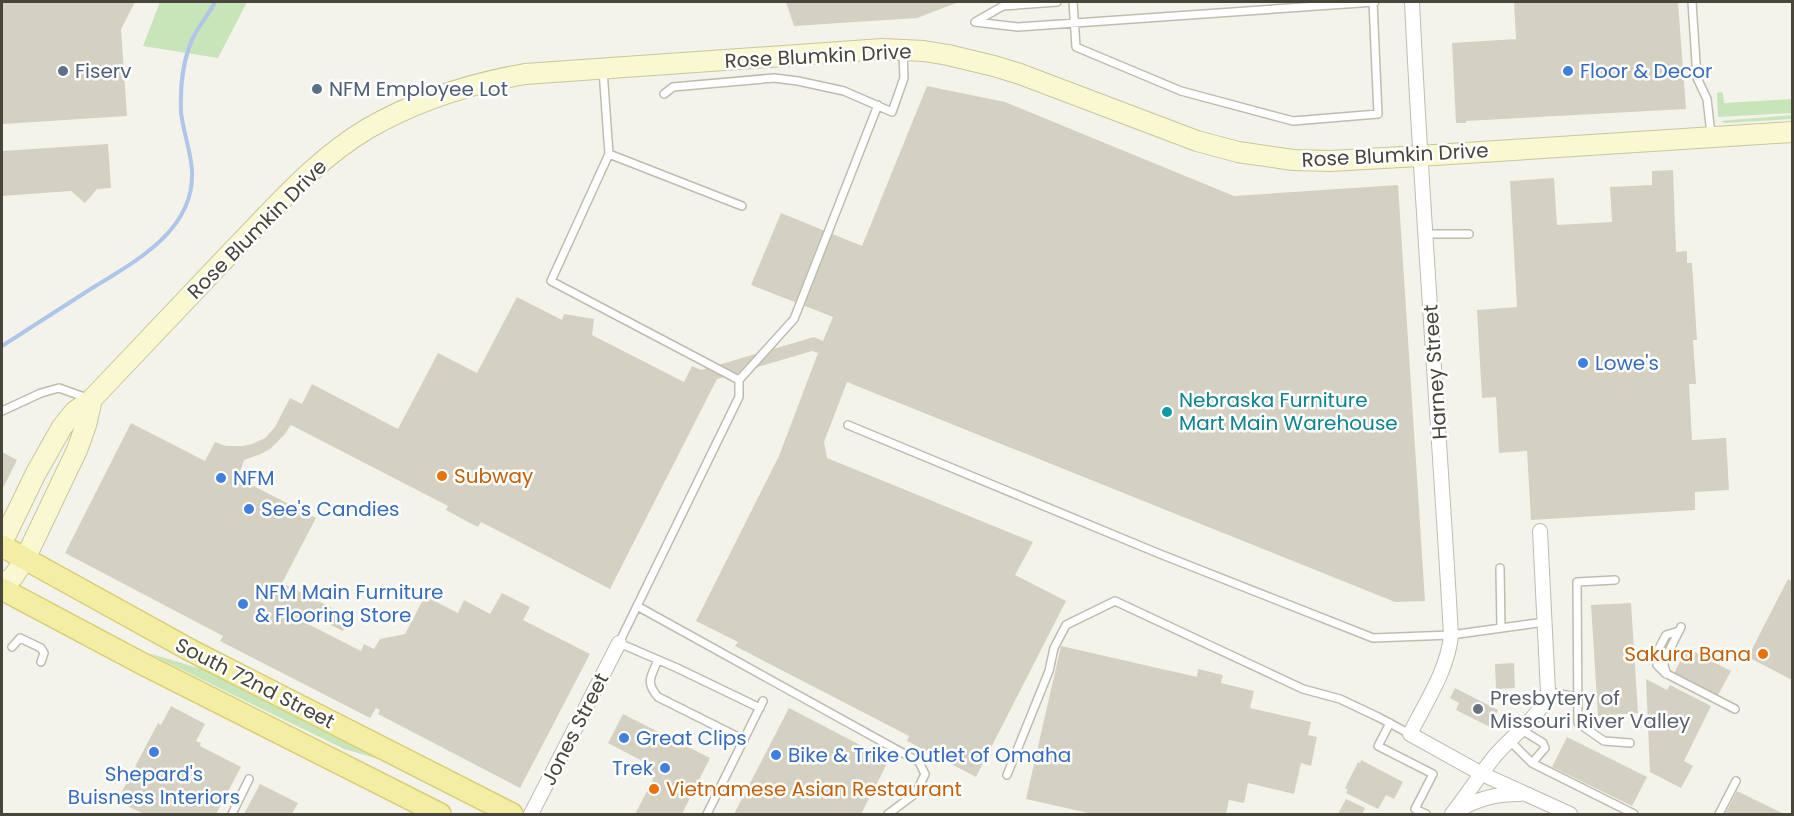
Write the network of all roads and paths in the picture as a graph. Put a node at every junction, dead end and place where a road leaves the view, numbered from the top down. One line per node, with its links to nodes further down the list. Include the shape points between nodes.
1 (1057, 2): 6 (lane, via 1003,6 975,22 1018,27)
2 (1073, 2): 6 (lane)
3 (1374, 2): 6 (lane); 6 (lane, via 1378,114 1293,121 1181,91 1076,47)
4 (1412, 2): 14 (street, Harney Street)
5 (1692, 2): 12 (lane, via 1697,78 1707,99)
6 (1075, 22)
7 (903, 51): 8 (main road, Rose Blumkin Drive, via 882,49); 10 (lane, via 904,78 892,112); 14 (main road, Rose Blumkin Drive, via 924,51 994,66 1179,135 1238,152 1330,161)
8 (603, 69): 13 (lane); 19 (main road, Rose Blumkin Drive, via 525,74 475,84 410,106 359,134 298,183)
9 (664, 94): 10 (lane, via 674,87 774,78 844,91)
10 (878, 105): 18 (lane, via 794,318)
11 (1792, 132): 12 (main road, Rose Blumkin Drive)
12 (1712, 137): 14 (main road, Rose Blumkin Drive)
13 (609, 154): 15 (lane); 18 (lane, via 551,281)
14 (1419, 156): 16 (street, Harney Street)
15 (741, 206)
16 (1425, 234): 17 (lane); 33 (street, Harney Street)
17 (1469, 234)
18 (739, 380): 29 (lane, via 739,397)
19 (92, 399): 20 (lane, via 59,388); 23 (main road, Rose Blumkin Drive, via 62,427); 24 (main road, Rose Blumkin Drive, via 76,450)
20 (2, 411)
21 (848, 425): 33 (lane, via 1160,555 1373,638)
22 (1540, 531): 30 (street)
23 (2, 545): 24 (main road, South 72nd Street)
24 (25, 559): 27 (main road, Rose Blumkin Drive, via 13,578); 55 (main road, South 72nd Street, via 190,650)
25 (1500, 568): 31 (lane)
26 (1615, 580): 39 (lane, via 1577,582)
27 (2, 584)
28 (2, 589): 54 (main road, South 72nd Street)
29 (637, 606): 34 (lane); 58 (lane, via 919,762 925,774 916,793)
30 (1545, 622): 31 (lane); 38 (street)
31 (1501, 628): 33 (lane)
32 (1680, 629): 40 (lane, via 1666,635 1655,658 1657,665 1672,678)
33 (1451, 635): 43 (street, Harney Street, via 1444,665)
34 (619, 643): 36 (lane); 56 (street, Jones Street)
35 (12, 647): 37 (lane, via 20,638 41,648)
36 (658, 660): 44 (lane, via 649,680 658,697); 44 (lane, via 761,704)
37 (41, 662)
38 (1548, 692): 39 (lane); 42 (street, via 1539,710)
39 (1578, 697): 46 (lane, via 1578,723 1604,741)
40 (1735, 709)
41 (1390, 723): 43 (lane); 49 (lane, via 1340,699 1302,690 1115,602 1066,626 1054,648); 59 (lane, via 1378,746 1433,774 1415,809)
42 (1520, 729): 45 (street); 47 (lane, via 1545,748)
43 (1410, 734): 48 (street)
44 (744, 740): 57 (lane)
45 (1509, 740): 47 (lane); 48 (street)
46 (1630, 743)
47 (1532, 763): 62 (lane)
48 (1482, 774): 52 (street); 60 (street)
49 (1007, 775)
50 (249, 779): 53 (lane)
51 (1736, 781): 63 (lane)
52 (1524, 794): 60 (street, via 1485,797); 61 (street)
53 (232, 814)
54 (440, 814)
55 (512, 814)
56 (531, 814)
57 (707, 814)
58 (888, 814)
59 (1426, 814)
60 (1452, 814)
61 (1570, 814)
62 (1634, 814)
63 (1719, 814)

